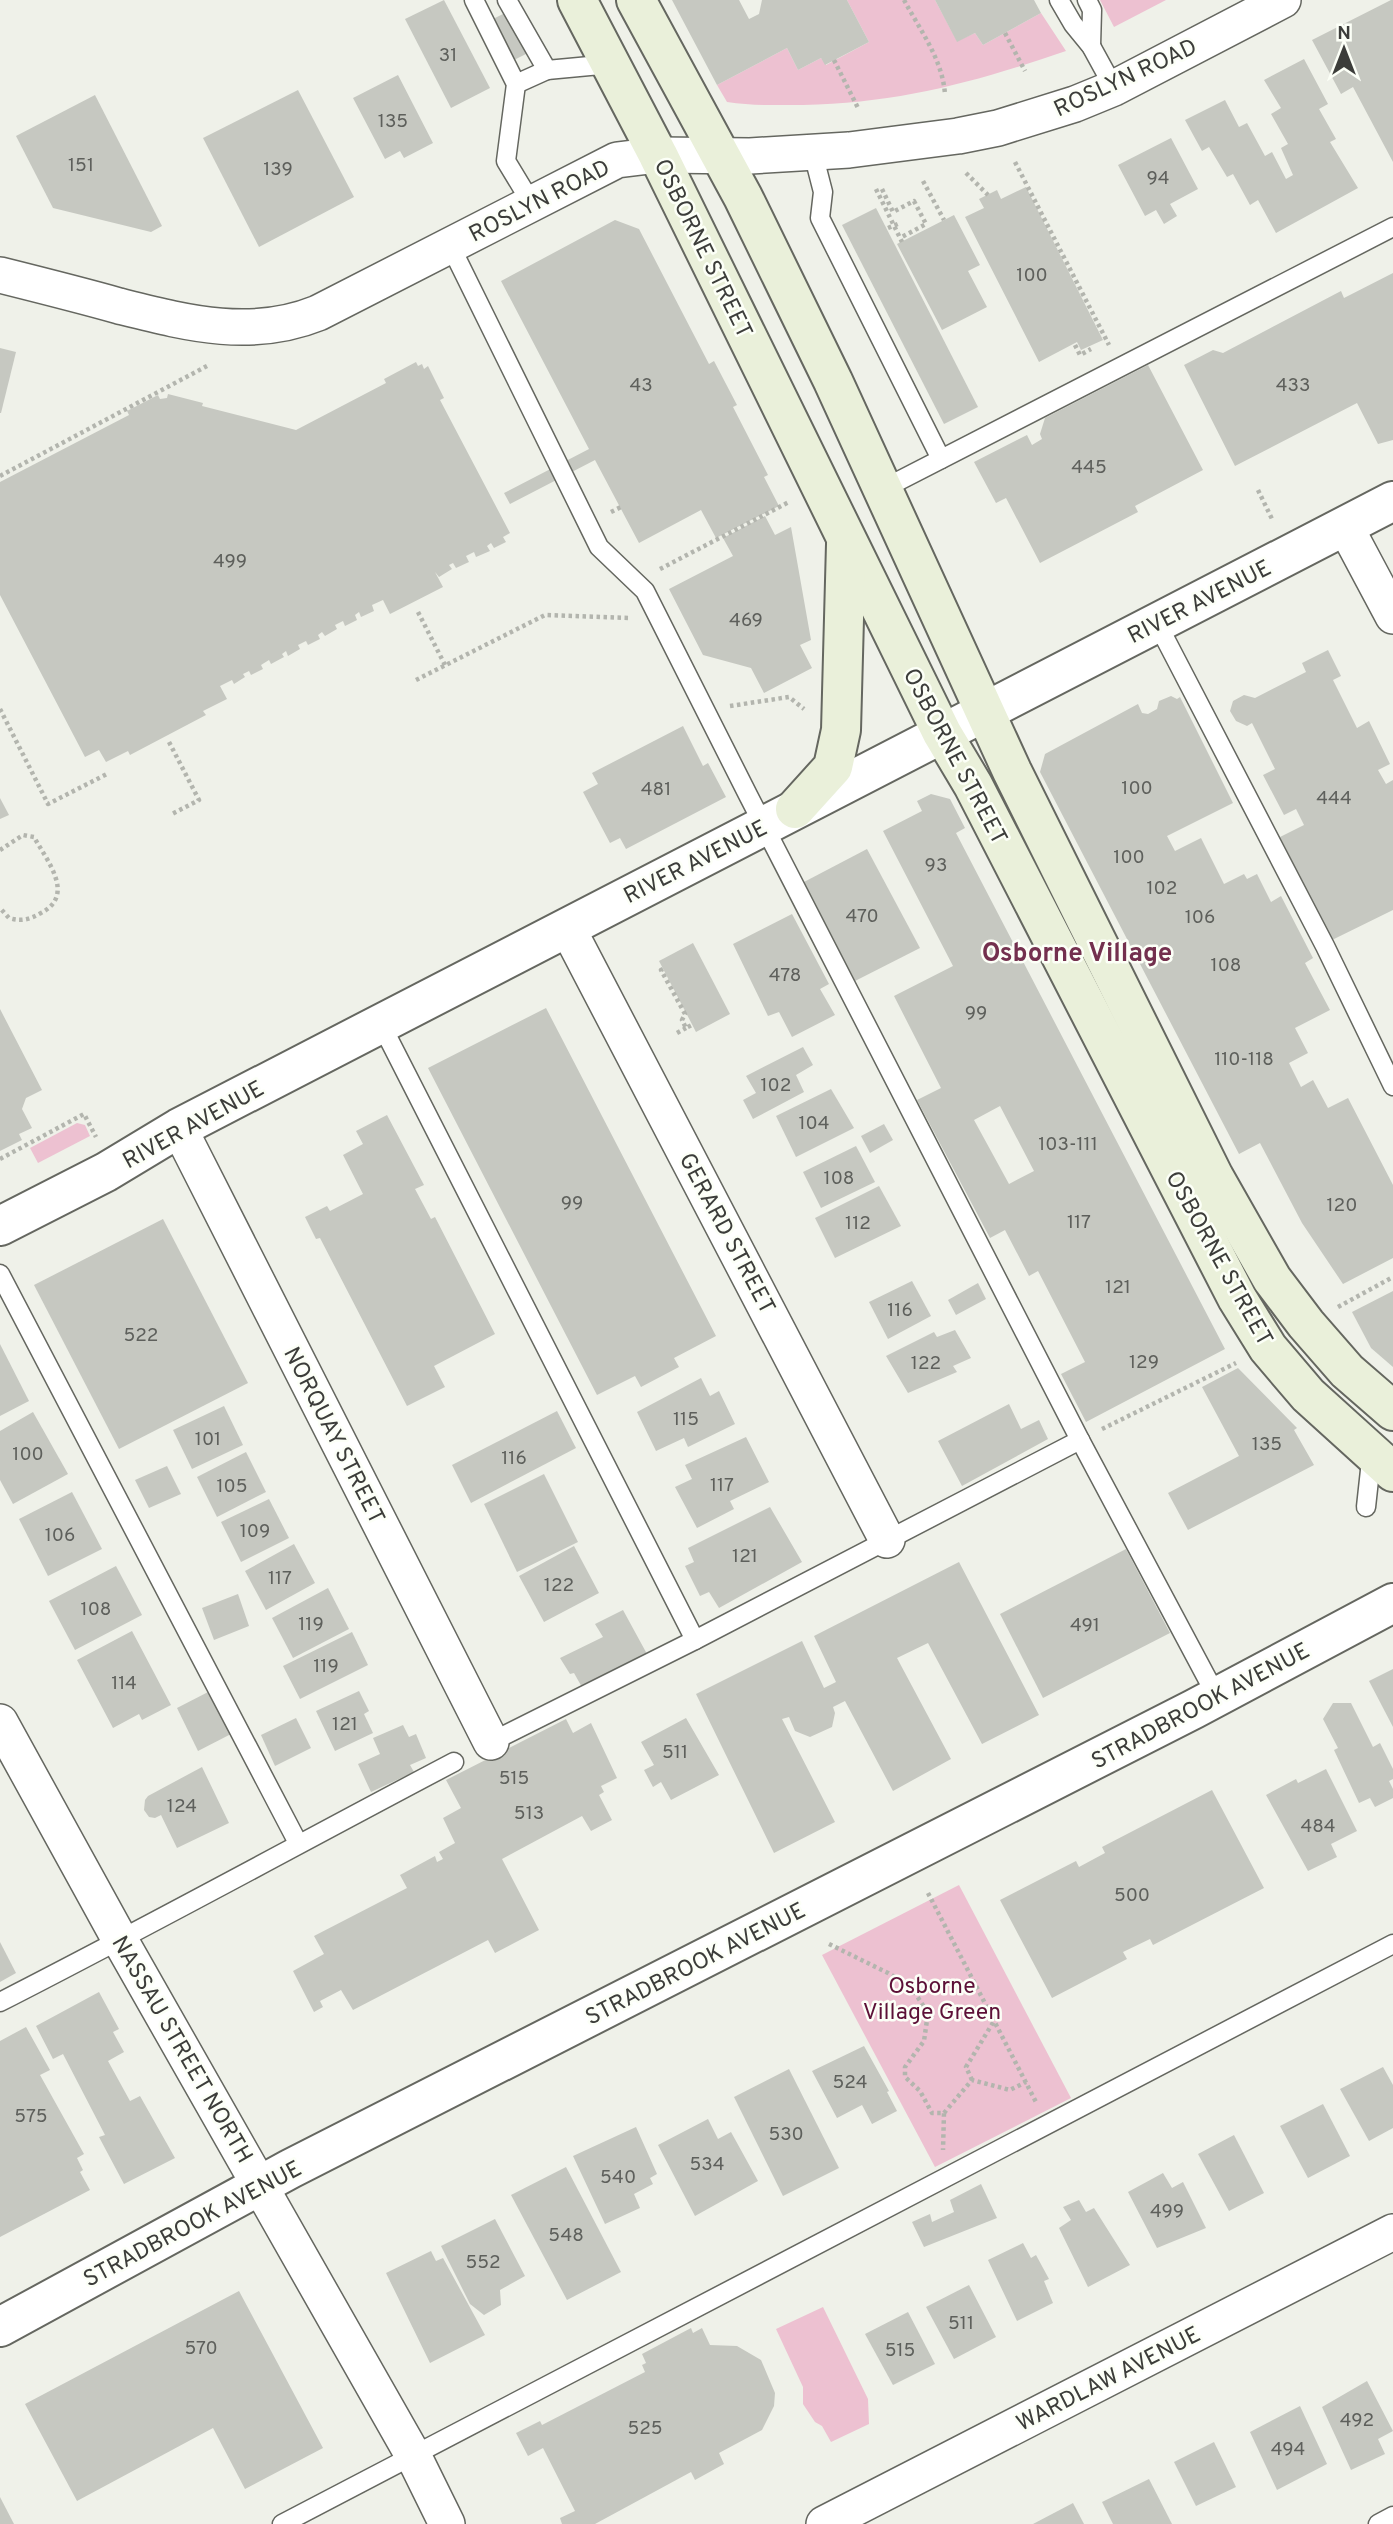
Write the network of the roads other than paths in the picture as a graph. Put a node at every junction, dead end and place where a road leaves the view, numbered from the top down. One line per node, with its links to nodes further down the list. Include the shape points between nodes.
1 (474, 0): 11 (lane)
2 (507, 0): 10 (lane)
3 (577, 0): 9 (main road, OSBORNE STREET)
4 (636, 0): 15 (main road, OSBORNE STREET)
5 (1059, 0): 8 (lane)
6 (1087, 0): 8 (lane, via 1093,10)
7 (1283, 0): 12 (street, ROSLYN ROAD)
8 (1091, 46): 12 (lane)
9 (611, 64): 10 (lane); 14 (main road, OSBORNE STREET)
10 (547, 70): 11 (lane)
11 (516, 84): 16 (lane, via 506,161)
12 (1114, 88): 13 (street, ROSLYN ROAD, via 998,128 885,147)
13 (813, 153): 15 (street, ROSLYN ROAD); 20 (lane, via 822,192 820,218)
14 (658, 155): 15 (street, ROSLYN ROAD); 16 (street, ROSLYN ROAD, via 617,160); 24 (main road, OSBORNE STREET)
15 (720, 155): 21 (main road, OSBORNE STREET)
16 (532, 204): 18 (street, ROSLYN ROAD)
17 (1393, 227): 20 (lane)
18 (450, 245): 19 (street, ROSLYN ROAD, via 318,313 261,328 187,323); 29 (lane, via 599,547 645,591)
19 (0, 275)
20 (941, 459): 21 (lane)
21 (881, 490): 27 (main road, OSBORNE STREET)
22 (1393, 501): 23 (street, RIVER AVENUE)
23 (1345, 526): 25 (street); 26 (street, RIVER AVENUE)
24 (846, 539): 28 (main road, OSBORNE STREET); 29 (main road, via 841,730 832,767)
25 (1393, 616)
26 (1157, 623): 27 (street, RIVER AVENUE); 32 (lane)
27 (985, 711): 28 (street, RIVER AVENUE); 36 (main road, OSBORNE STREET, via 1214,1177 1272,1279 1347,1371)
28 (942, 733): 29 (street, RIVER AVENUE); 38 (main road, OSBORNE STREET, via 1237,1298 1268,1348 1308,1395)
29 (779, 817): 30 (street, RIVER AVENUE); 37 (lane)
30 (567, 927): 31 (street, RIVER AVENUE); 40 (street, GERARD STREET)
31 (381, 1024): 33 (street, RIVER AVENUE); 42 (lane)
32 (1393, 1086)
33 (179, 1128): 34 (street, RIVER AVENUE, via 106,1172); 45 (street, NORQUAY STREET)
34 (0, 1226)
35 (0, 1274): 47 (lane)
36 (1393, 1411)
37 (1080, 1440): 40 (lane); 43 (lane)
38 (1382, 1462): 39 (lane)
39 (1366, 1507)
40 (887, 1540): 42 (lane)
41 (1393, 1603): 43 (street, STRADBROOK AVENUE)
42 (695, 1640): 45 (lane)
43 (1217, 1697): 51 (street, STRADBROOK AVENUE)
44 (0, 1722): 48 (street, NASSAU STREET NORTH)
45 (491, 1742)
46 (454, 1762): 47 (lane)
47 (298, 1843): 48 (lane)
48 (120, 1940): 50 (lane); 51 (street, NASSAU STREET NORTH)
49 (1393, 1944): 54 (lane)
50 (0, 2002)
51 (261, 2185): 53 (street, STRADBROOK AVENUE); 54 (street, NASSAU STREET NORTH)
52 (1393, 2232): 58 (street, WARDLAW AVENUE)
53 (0, 2327)
54 (414, 2457): 56 (lane); 57 (street, NASSAU STREET NORTH)
55 (1393, 2516): 59 (lane)
56 (282, 2524)
57 (447, 2524)
58 (824, 2524)
59 (1378, 2524)

